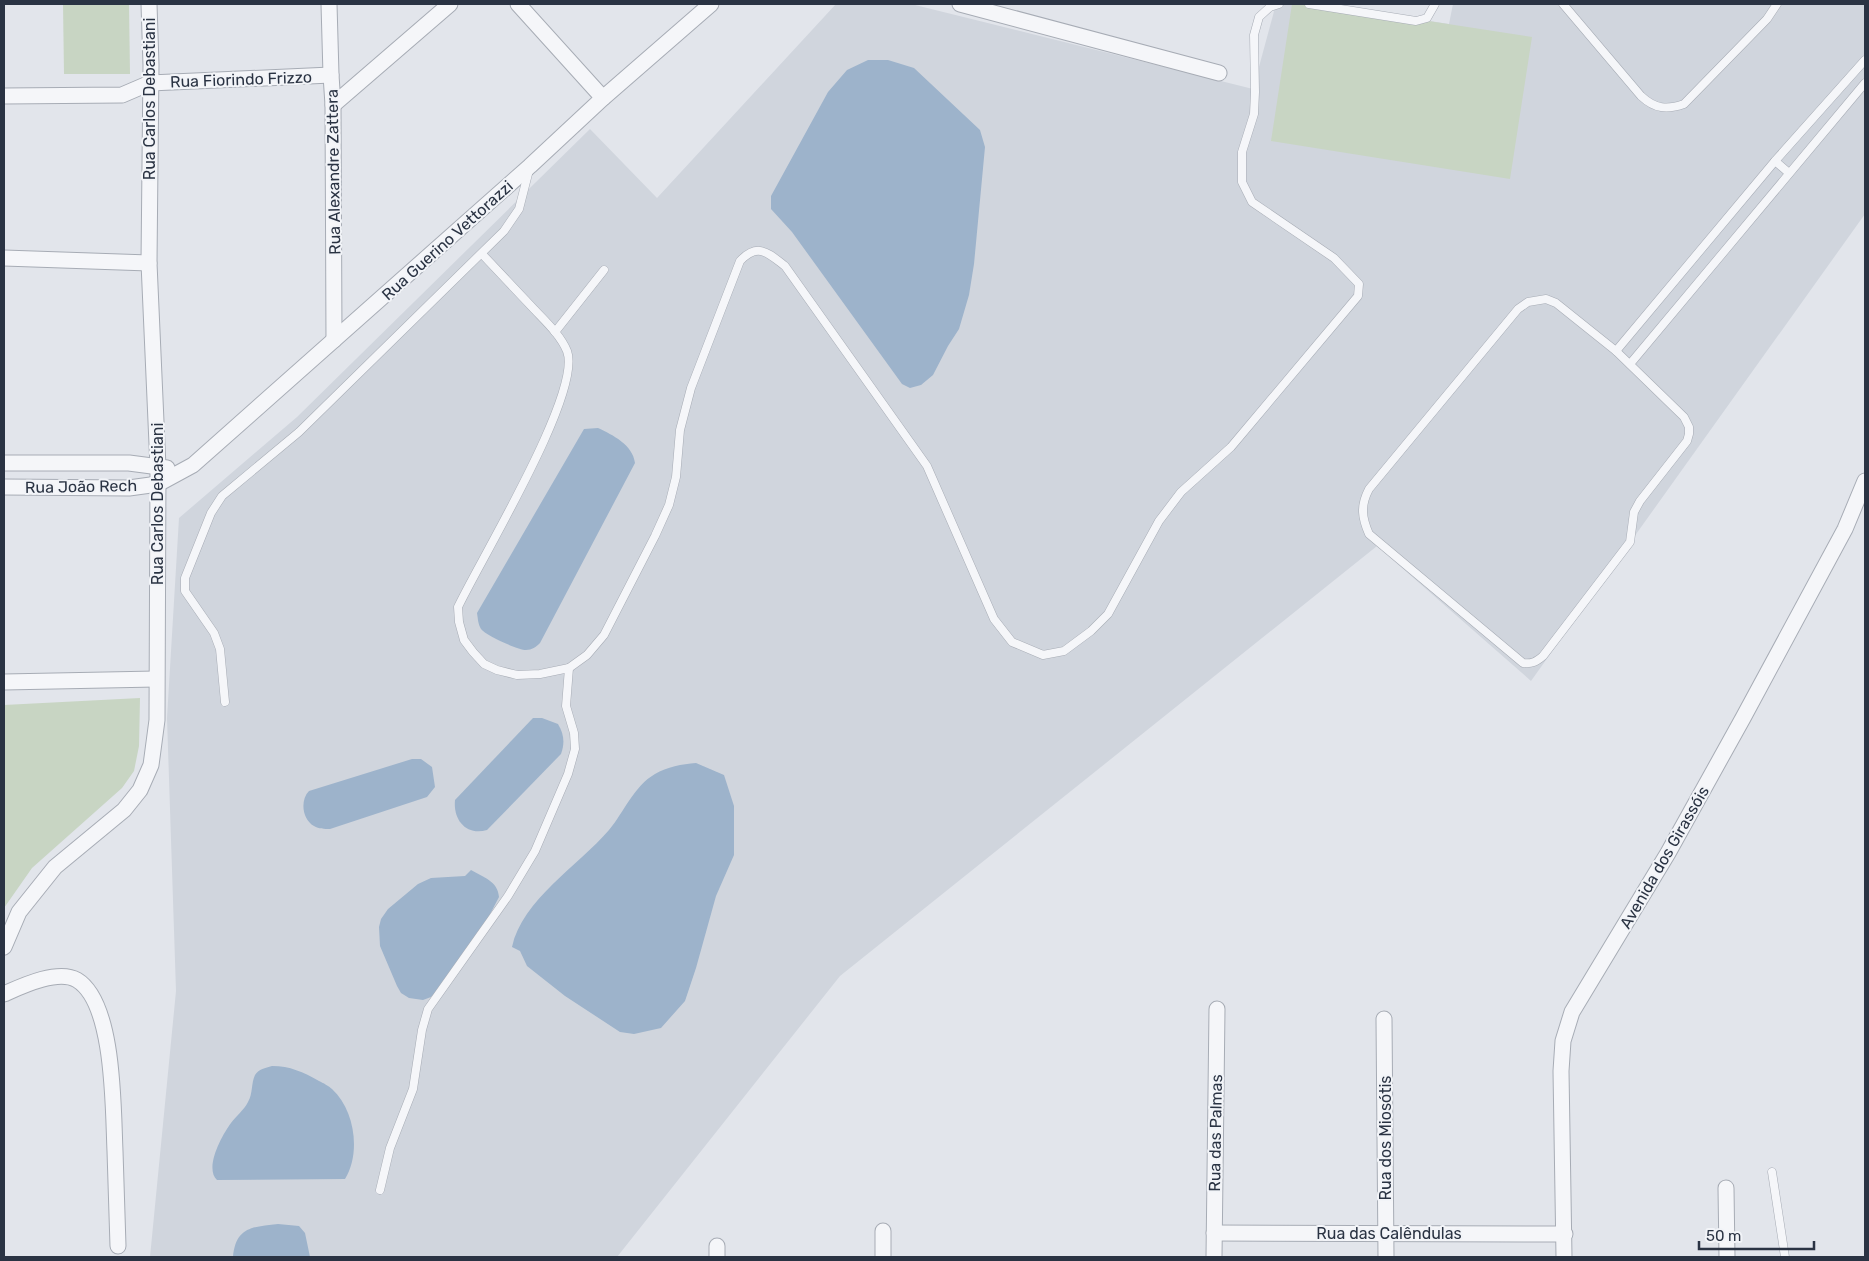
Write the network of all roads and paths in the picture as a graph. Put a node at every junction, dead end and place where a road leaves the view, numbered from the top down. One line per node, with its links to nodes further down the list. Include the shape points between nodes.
1 (149, 4): 15 (street, Rua Carlos Debastiani)
2 (329, 4): 14 (street, Rua Alexandre Zattera)
3 (450, 4): 19 (street)
4 (518, 4): 18 (street)
5 (711, 4): 18 (street, Rua Guerino Vettorazzi)
6 (960, 4): 13 (street)
7 (1279, 4): 37 (lane, via 1259,16 1254,35 1254,114 1242,152 1242,182 1252,202 1334,258 1359,284 1358,296 1231,447 1181,492 1159,521 1108,614 1091,631 1064,651 1042,655 1012,642 994,619 927,466 785,266 769,253 755,251 740,261 691,388 680,430 676,478 669,506 604,636 587,655)
8 (1309, 4): 9 (lane, via 1416,21 1427,18)
9 (1435, 4)
10 (1563, 4): 11 (lane, via 1641,96 1661,108 1684,104 1767,19)
11 (1777, 4)
12 (1865, 60): 20 (lane)
13 (1219, 73)
14 (331, 75): 15 (street, Rua Fiorindo Frizzo); 19 (street, Rua Alexandre Zattera)
15 (150, 82): 17 (street, Rua Fiorindo Frizzo, via 122,95); 25 (street, Rua Carlos Debastiani)
16 (1865, 83): 22 (lane)
17 (4, 96)
18 (603, 98): 21 (street, Rua Guerino Vettorazzi)
19 (333, 105): 28 (street, Rua Alexandre Zattera)
20 (1775, 161): 22 (lane); 29 (lane)
21 (530, 166): 23 (lane, via 519,208 504,231); 28 (street, Rua Guerino Vettorazzi)
22 (1789, 173): 30 (lane)
23 (482, 254): 27 (lane); 40 (lane, via 299,432 222,496 212,513 186,578 185,591 214,632 220,649)
24 (4, 258): 25 (street)
25 (149, 263): 32 (street, Rua Carlos Debastiani)
26 (604, 270): 27 (lane)
27 (556, 332): 37 (lane, via 568,353 567,376 559,406 545,441 458,608 464,640 484,664 517,675)
28 (334, 340): 33 (street, Rua Guerino Vettorazzi, via 193,465)
29 (1616, 351): 30 (lane); 30 (lane, via 1556,303 1546,299 1528,302 1518,309 1365,497 1362,519 1369,534 1523,663 1536,662 1543,656 1630,542 1634,512 1640,500 1682,449 1690,434 1684,417)
30 (1630, 364)
31 (4, 464): 32 (street, Rua João Rech, via 129,463)
32 (158, 467): 33 (street); 35 (street, Rua Carlos Debastiani)
33 (180, 471): 35 (street, Rua Guerino Vettorazzi)
34 (1865, 481): 51 (street, Avenida dos Girassóis, via 1845,529 1668,853 1572,1012 1563,1041 1561,1071)
35 (158, 484): 36 (street, Rua João Rech, via 129,488); 38 (street, Rua Carlos Debastiani)
36 (4, 487)
37 (569, 668): 47 (lane, via 566,706 575,749 568,774 535,851 508,896 428,1009 414,1089 390,1148)
38 (156, 679): 39 (street); 41 (street, Rua Carlos Debastiani, via 157,720 151,765 140,790 124,810 55,867 19,912)
39 (4, 682)
40 (225, 702)
41 (4, 947)
42 (4, 994): 52 (street, via 38,980 60,977 76,980 89,991 100,1016 112,1069)
43 (1217, 1009): 49 (street, Rua das Palmas)
44 (1384, 1019): 50 (street, Rua dos Miosótis)
45 (1772, 1172): 58 (lane)
46 (1726, 1188): 57 (street)
47 (380, 1190)
48 (883, 1231): 53 (street)
49 (1214, 1233): 50 (street, Rua das Calêndulas); 54 (street, Rua das Palmas)
50 (1386, 1233): 51 (street, Rua das Calêndulas); 55 (street, Rua dos Miosótis)
51 (1565, 1234): 56 (street, Avenida dos Girassóis)
52 (118, 1246)
53 (882, 1257)
54 (1214, 1257)
55 (1386, 1257)
56 (1564, 1257)
57 (1727, 1257)
58 (1785, 1257)

